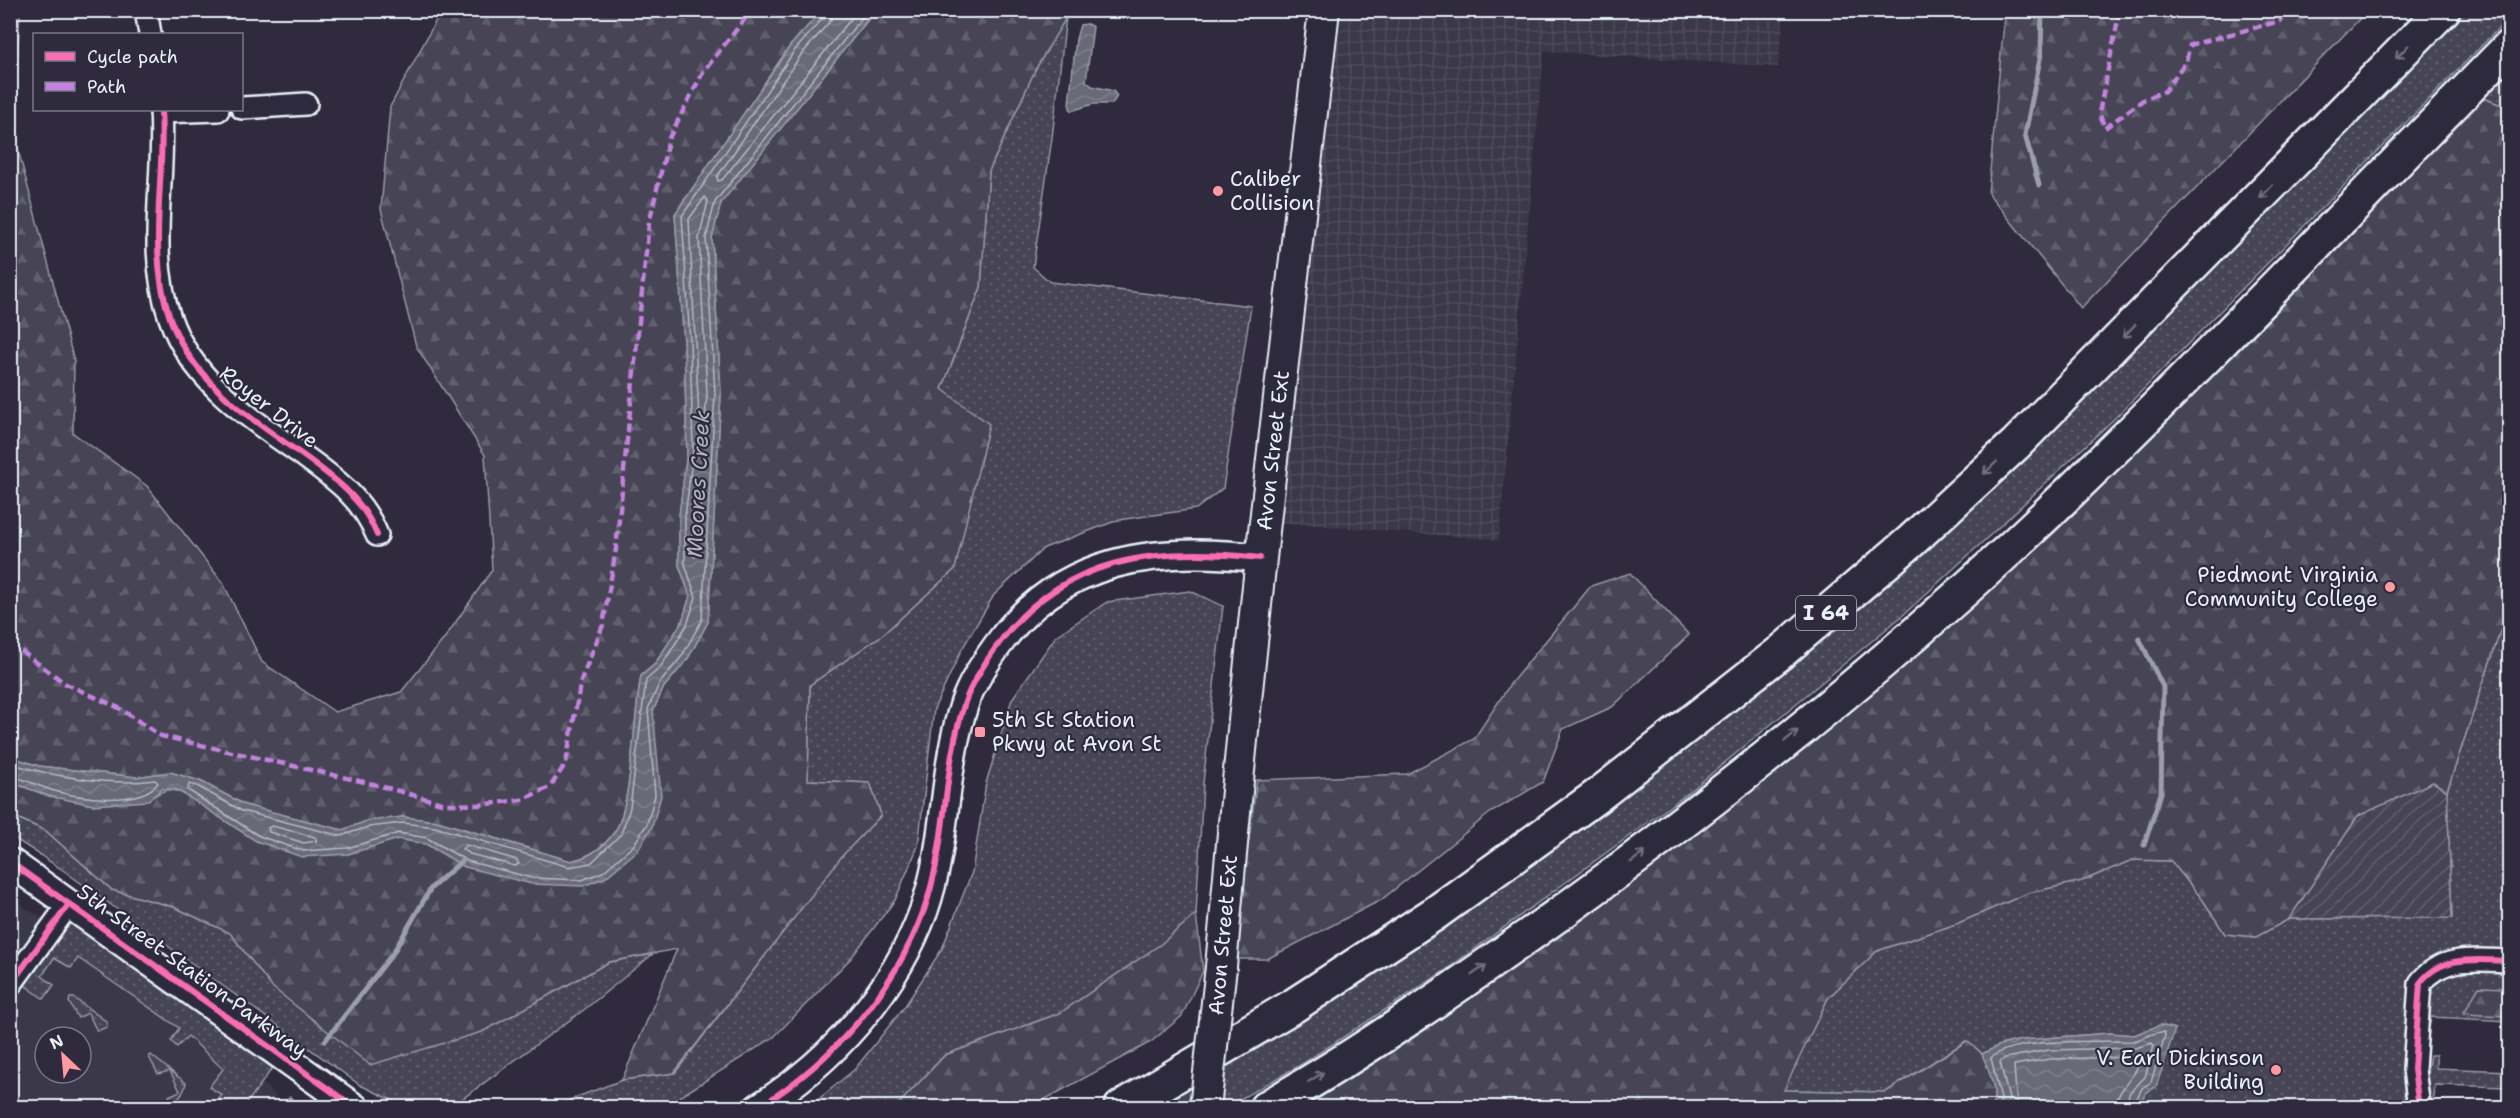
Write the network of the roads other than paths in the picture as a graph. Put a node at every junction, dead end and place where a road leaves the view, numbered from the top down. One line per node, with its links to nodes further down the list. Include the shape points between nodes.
1 (146, 10): 4 (street)
2 (1324, 10): 10 (main road, Avon Street Ext)
3 (2443, 10): 17 (highway, I 64, one-way to 17, via 2024,436 1781,652 1597,796 1434,914 1293,1006)
4 (150, 33)
5 (2510, 46): 19 (highway, one-way to 5, via 1507,951 1642,854 1840,697 2067,494)
6 (306, 104): 7 (street)
7 (243, 108)
8 (161, 111): 9 (street, Royer Drive, via 157,256 164,300 182,345 198,370 226,399 345,487 370,519)
9 (377, 535)
10 (1260, 558): 16 (street, via 1185,553 1113,563 1085,572 1020,617 978,674 966,701 941,851 908,947 848,1034 800,1079); 18 (main road, Avon Street Ext, bridge)
11 (10, 862): 12 (street, 5th Street Station Parkway)
12 (69, 904): 14 (street); 15 (street, 5th Street Station Parkway)
13 (2510, 961): 20 (street, via 2448,962 2420,983 2414,1069)
14 (10, 985)
15 (355, 1107)
16 (758, 1107)
17 (1121, 1107)
18 (1205, 1107)
19 (1266, 1107)
20 (2420, 1107)

